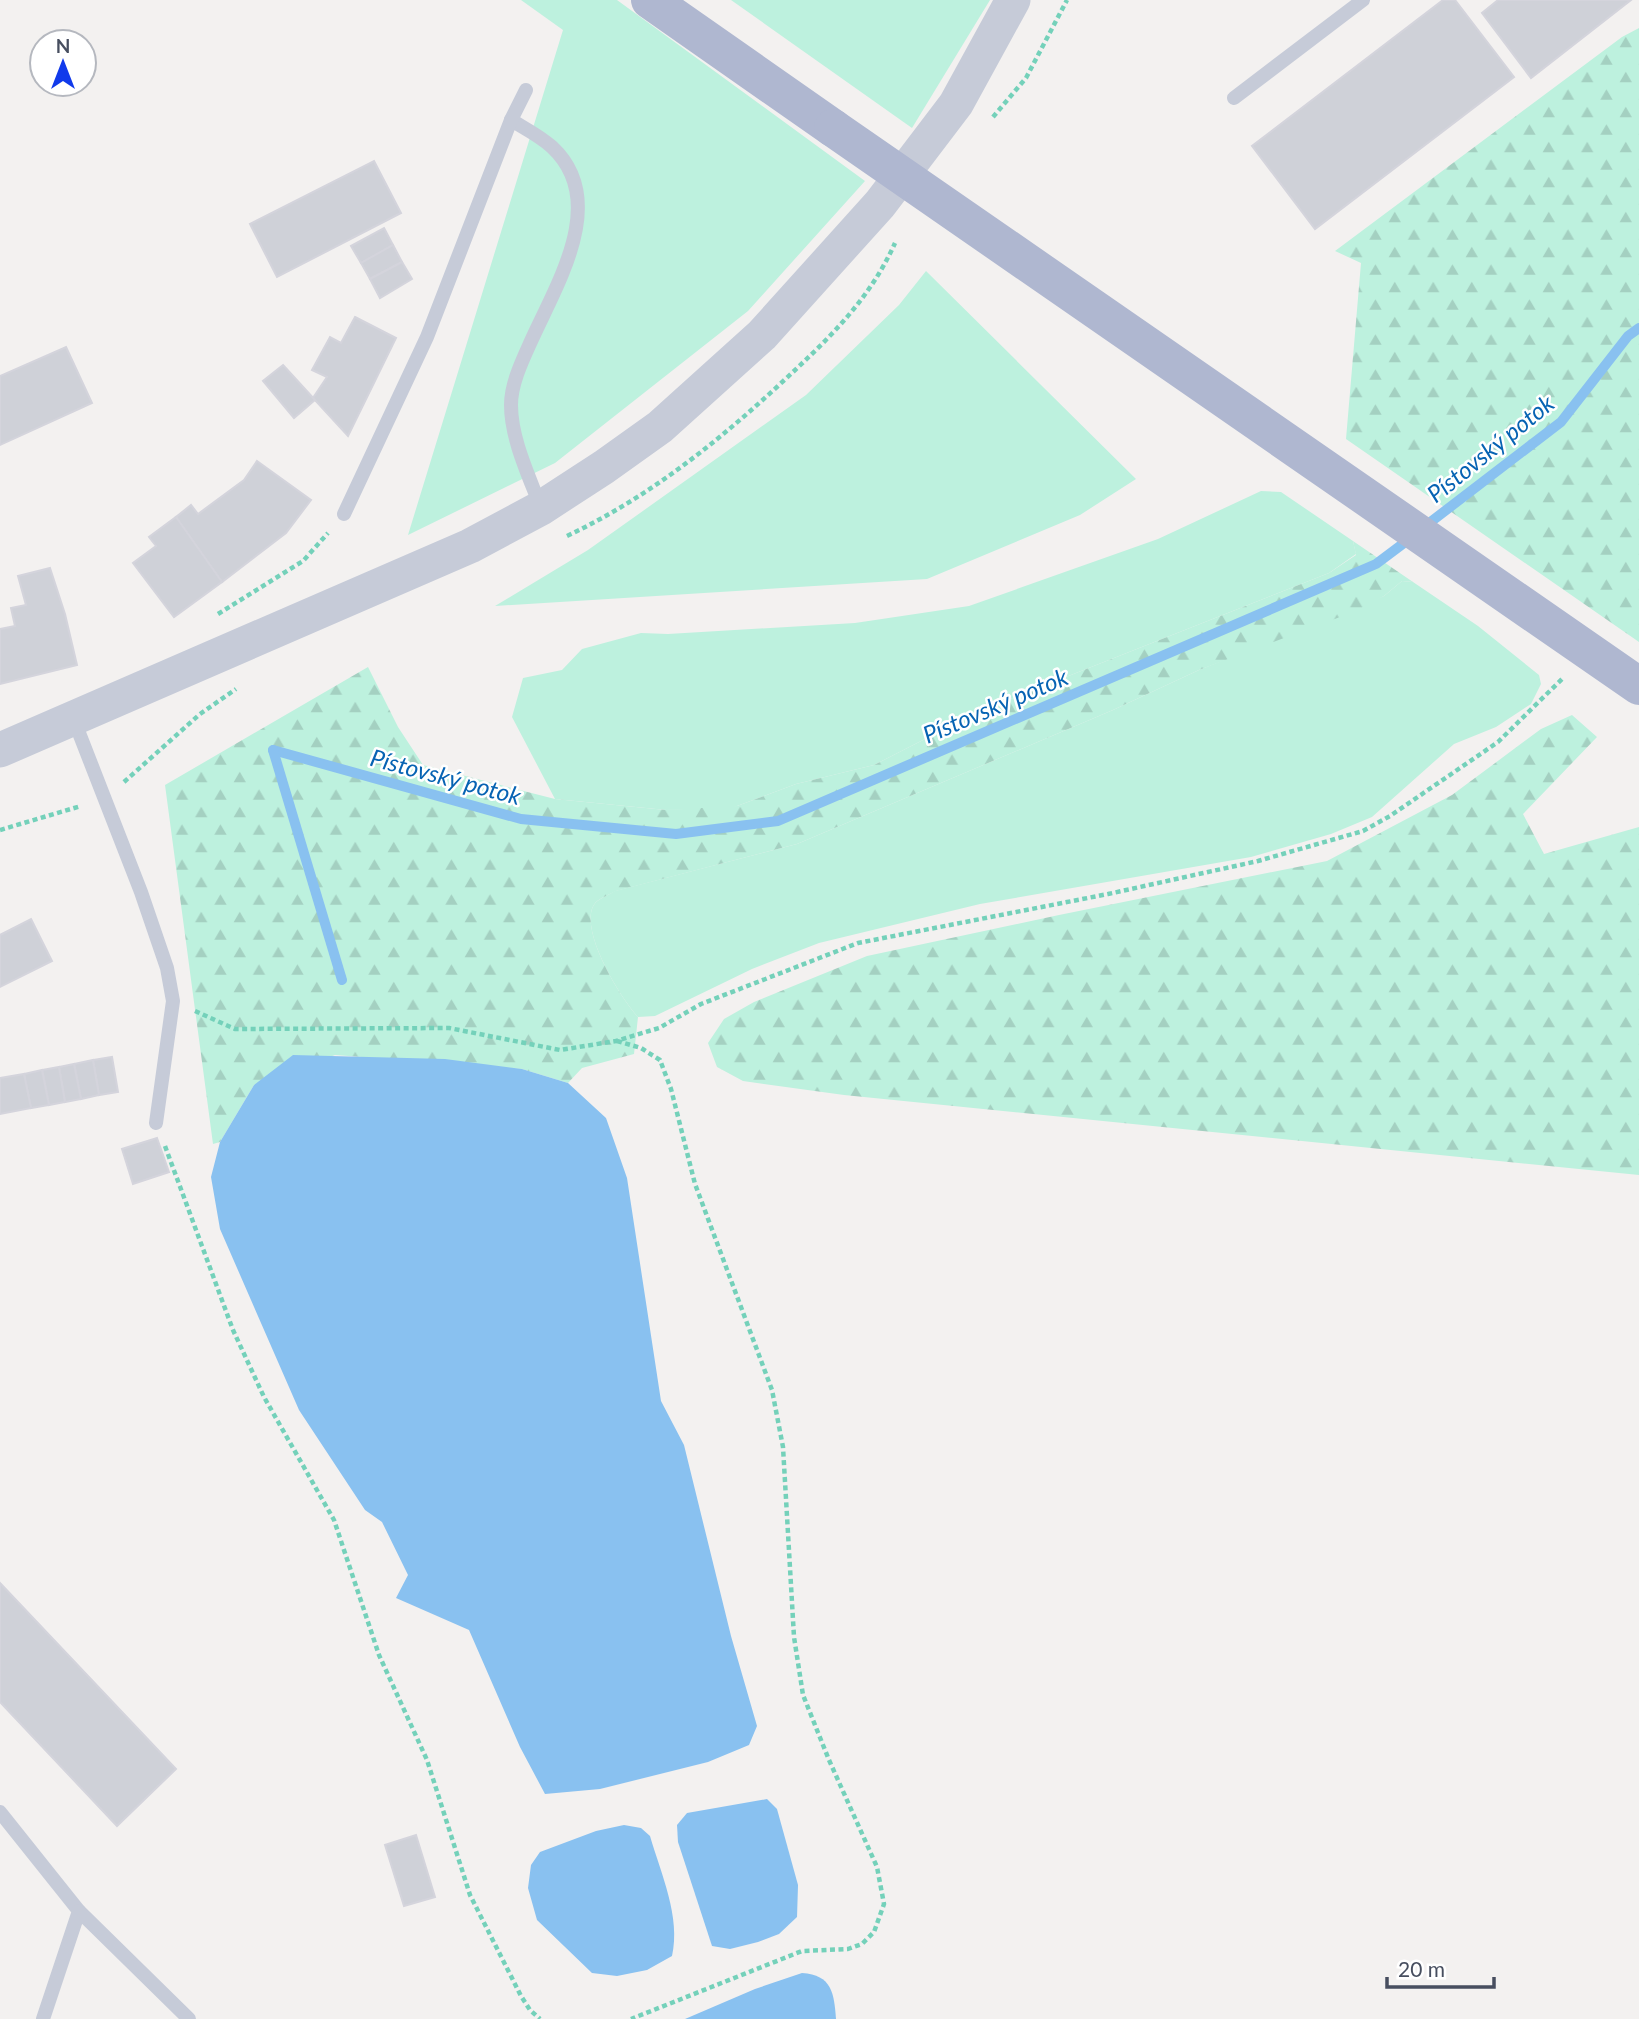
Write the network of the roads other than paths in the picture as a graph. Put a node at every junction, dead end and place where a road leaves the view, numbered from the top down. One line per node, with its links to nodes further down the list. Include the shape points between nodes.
1 (650, 0): 9 (main road, bridge)
2 (1013, 0): 7 (street, via 956,103 880,204 762,335 660,427)
3 (1363, 0): 5 (lane)
4 (526, 90): 6 (lane)
5 (1234, 98)
6 (511, 120): 7 (lane, via 551,146 568,166 579,200 577,230 564,270 519,368 511,405 517,440); 8 (lane, via 427,337)
7 (541, 508): 10 (street, via 470,546)
8 (344, 514)
9 (1639, 686)
10 (74, 720): 11 (street); 12 (lane, via 141,892 173,1001)
11 (0, 750)
12 (156, 1123)
13 (0, 1812): 14 (lane)
14 (79, 1912): 15 (lane); 16 (lane)
15 (44, 2019)
16 (189, 2019)

